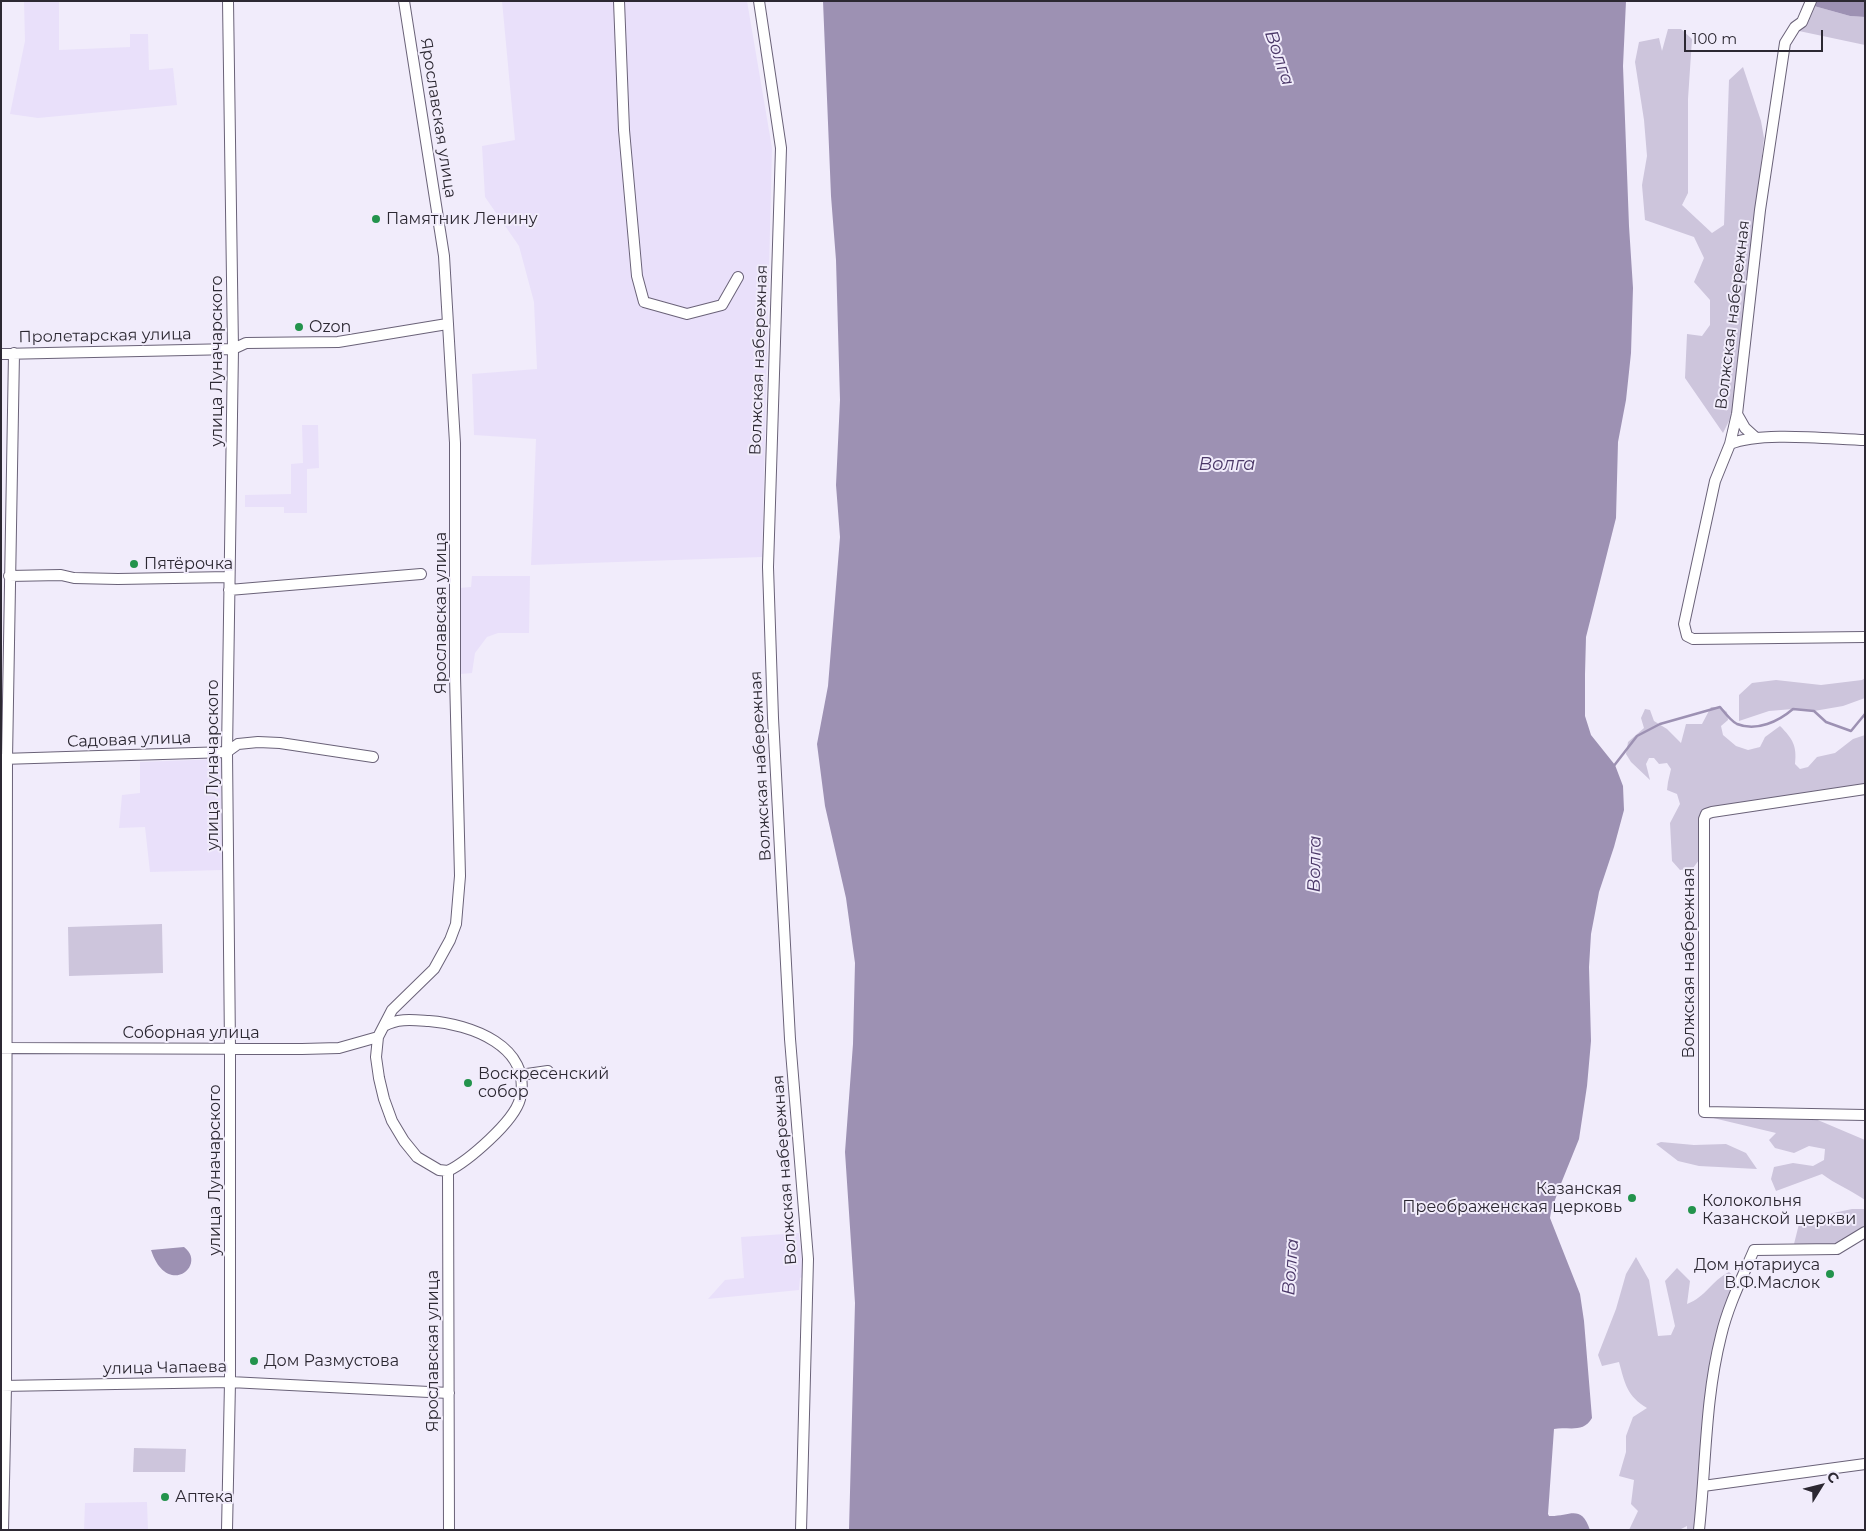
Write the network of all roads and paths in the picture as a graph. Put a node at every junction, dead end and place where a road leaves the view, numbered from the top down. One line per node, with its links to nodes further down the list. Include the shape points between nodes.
1 (228, 1): 8 (street, улица Луначарского)
2 (404, 1): 7 (street, Ярославская улица, via 444,256)
3 (619, 1): 6 (street, via 626,149 637,276 644,302 687,314 722,305)
4 (759, 1): 44 (street, Волжская набережная, via 781,148 768,567 790,1039 808,1259)
5 (1811, 1): 11 (street, Волжская набережная, via 1802,22 1784,42 1760,210)
6 (738, 277)
7 (447, 324): 8 (street, Пролетарская улица, via 338,342 246,342); 25 (street, Ярославская улица, via 455,444 455,676 460,818 458,902 456,924 434,968 392,1010)
8 (233, 349): 9 (street, Пролетарская улица); 17 (street, улица Луначарского)
9 (14, 353): 10 (street, Пролетарская улица); 16 (street)
10 (1, 354)
11 (1737, 414): 12 (street); 14 (street, Волжская набережная)
12 (1756, 438): 13 (street); 14 (street)
13 (1865, 440)
14 (1730, 444): 20 (street, Волжская набережная, via 1714,481 1684,624 1687,636 1693,639)
15 (421, 574): 19 (street)
16 (9, 576): 17 (street, via 118,579); 18 (street)
17 (229, 577): 19 (street, улица Луначарского)
18 (5, 588): 23 (street)
19 (229, 590): 21 (street, улица Луначарского)
20 (1865, 638)
21 (227, 752): 22 (street, Садовая улица, via 238,744 258,742); 23 (street, Садовая улица); 28 (street, улица Луначарского)
22 (373, 757)
23 (4, 759): 27 (street)
24 (1865, 789): 31 (street, Волжская набережная, via 1712,812 1704,819 1704,1112)
25 (384, 1026): 26 (street, Ярославская улица); 30 (street, via 399,1020 466,1027 495,1041 515,1061)
26 (378, 1037): 28 (street, Соборная улица, via 338,1048); 32 (street, Ярославская улица, via 378,1078 392,1121 417,1157 439,1170)
27 (3, 1048): 28 (street, Соборная улица); 35 (street)
28 (230, 1048): 34 (street, улица Луначарского)
29 (548, 1071): 30 (street)
30 (520, 1075): 32 (street, via 520,1100 511,1116 474,1153)
31 (1865, 1115)
32 (448, 1171): 36 (street, Ярославская улица)
33 (1865, 1232): 40 (street, via 1837,1249 1754,1250 1721,1334 1709,1393)
34 (230, 1382): 35 (street, улица Чапаева); 36 (street, улица Чапаева); 42 (street, улица Луначарского)
35 (3, 1386): 41 (street)
36 (449, 1393): 43 (street, Ярославская улица)
37 (1865, 1464): 38 (street)
38 (1849, 1466): 39 (street); 40 (street)
39 (1865, 1472)
40 (1704, 1486): 45 (street)
41 (3, 1530)
42 (227, 1530)
43 (449, 1530)
44 (801, 1530)
45 (1699, 1530)

